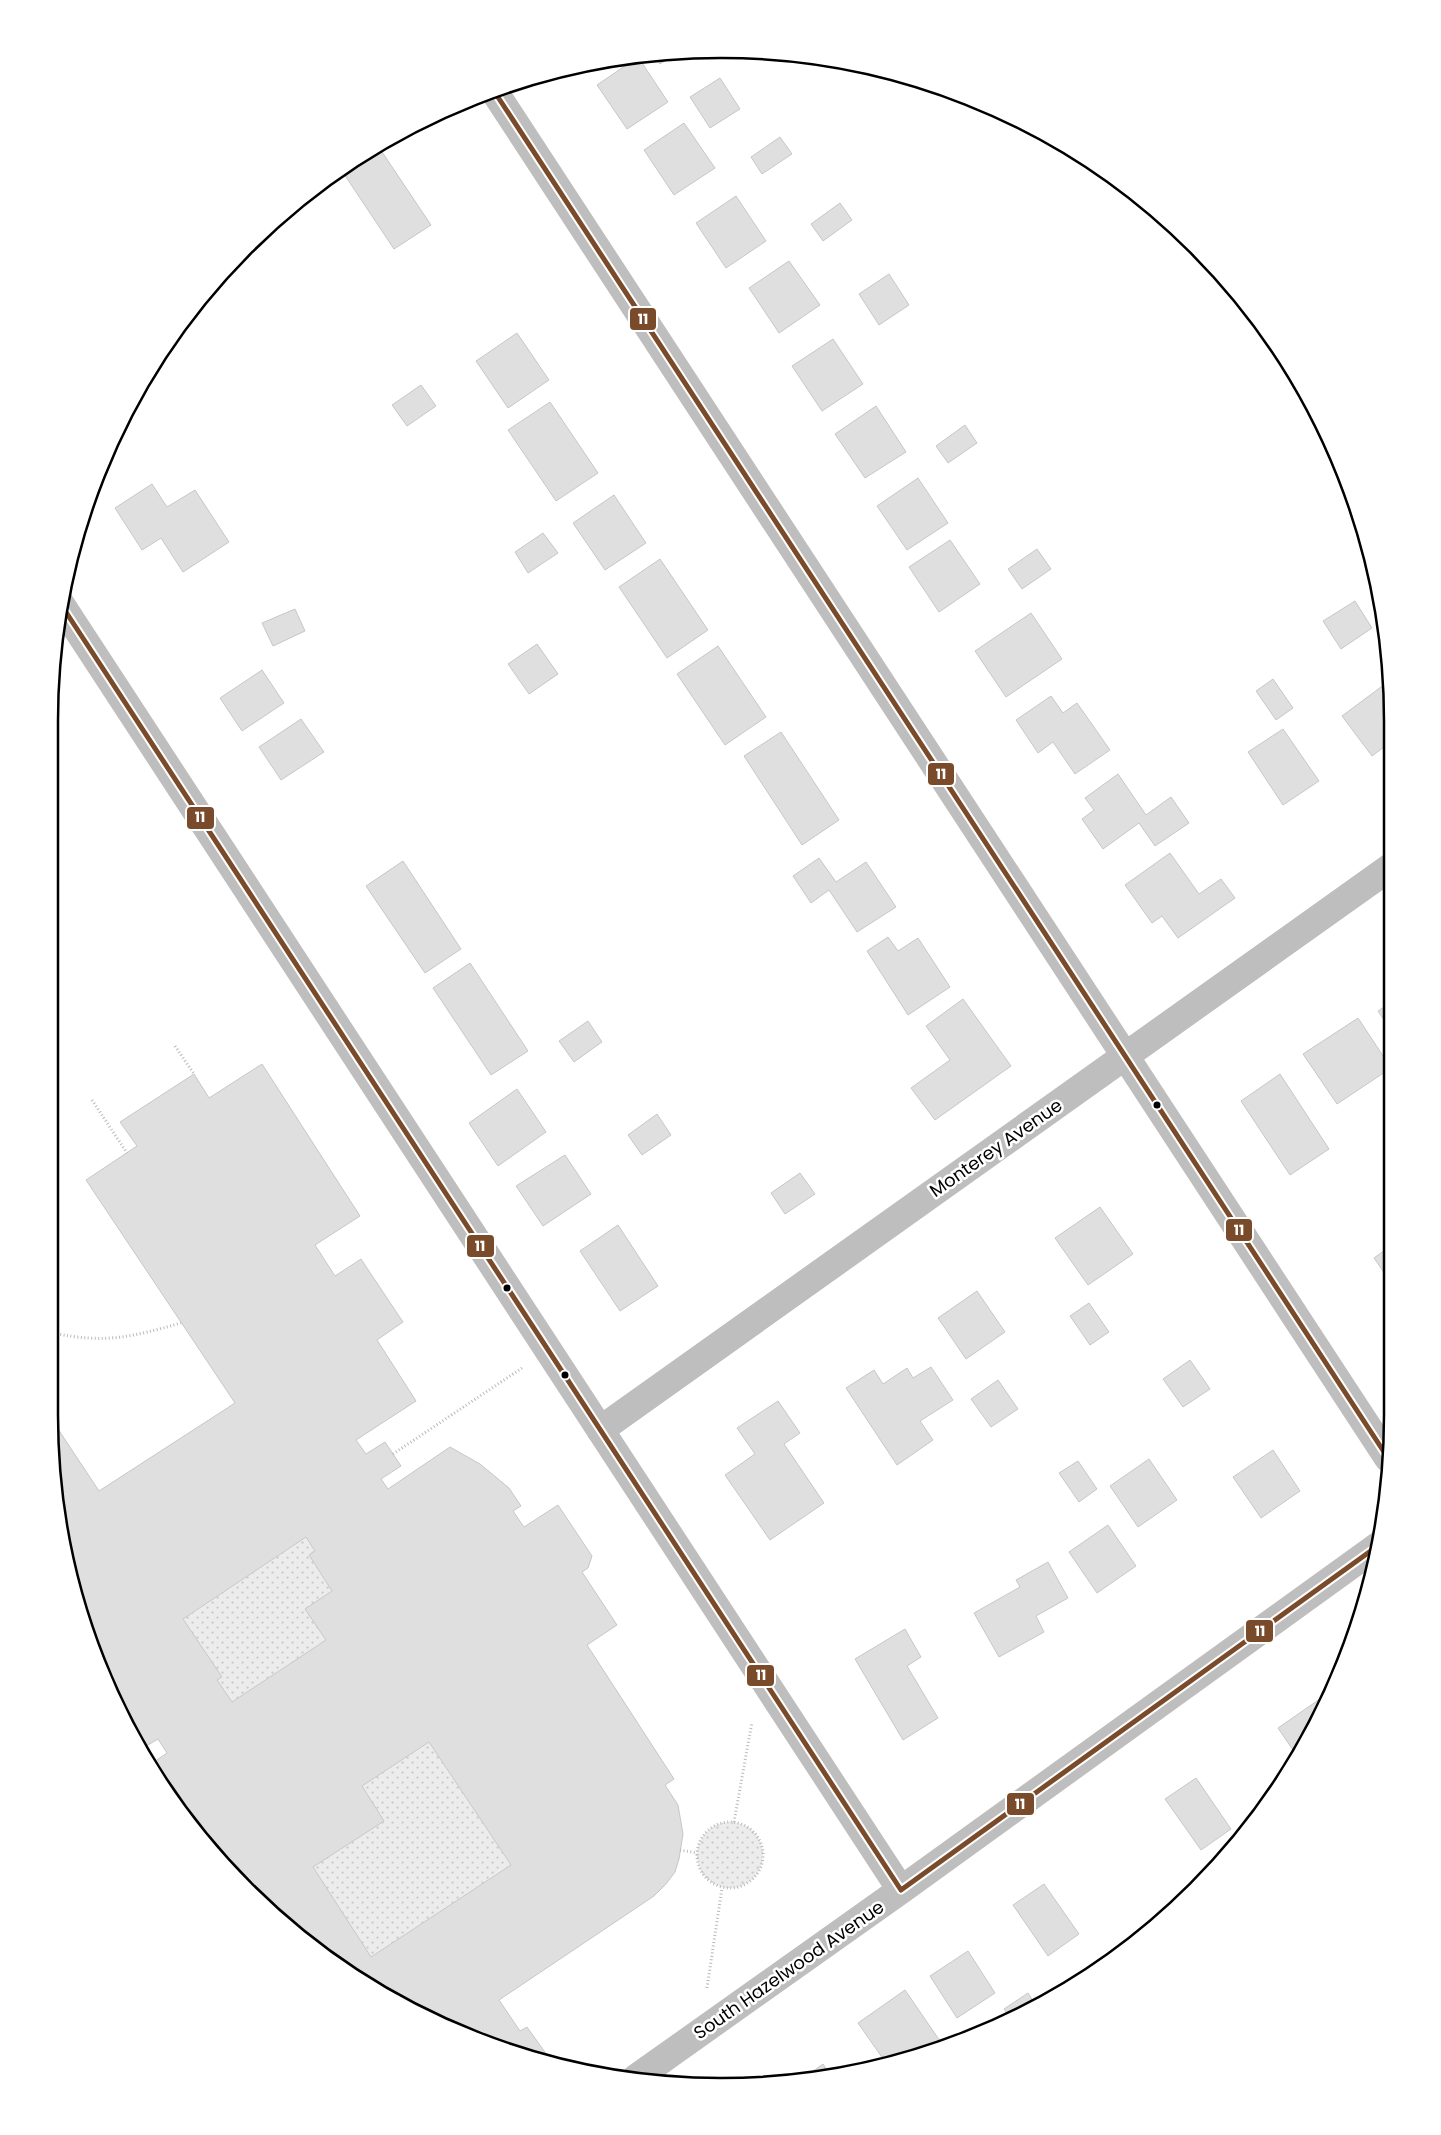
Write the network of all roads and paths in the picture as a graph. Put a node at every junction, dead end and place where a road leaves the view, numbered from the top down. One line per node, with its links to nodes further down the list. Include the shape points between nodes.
1 (498, 97): 5 (street)
2 (66, 613): 11 (street)
3 (1384, 872): 5 (street, Monterey Avenue)
4 (175, 1046): 6 (path)
5 (1126, 1056): 12 (street, Monterey Avenue); 13 (street)
6 (194, 1074)
7 (92, 1100): 8 (path)
8 (127, 1153)
9 (181, 1323): 10 (path, via 108,1340)
10 (58, 1334)
11 (549, 1350): 12 (street); 14 (path)
12 (600, 1430): 16 (street)
13 (1382, 1449)
14 (393, 1454)
15 (1369, 1552): 21 (street, South Hazelwood Avenue)
16 (760, 1674): 17 (path); 21 (street)
17 (734, 1822): 19 (path, via 724,1823 705,1833); 20 (path, via 744,1825 756,1835 763,1850 763,1860 753,1879 744,1886)
18 (680, 1850): 19 (path)
19 (697, 1853): 20 (path, via 703,1874)
20 (722, 1888): 22 (path)
21 (902, 1890): 22 (street, South Hazelwood Avenue)
22 (701, 2032): 23 (street, South Hazelwood Avenue)
23 (643, 2073)

